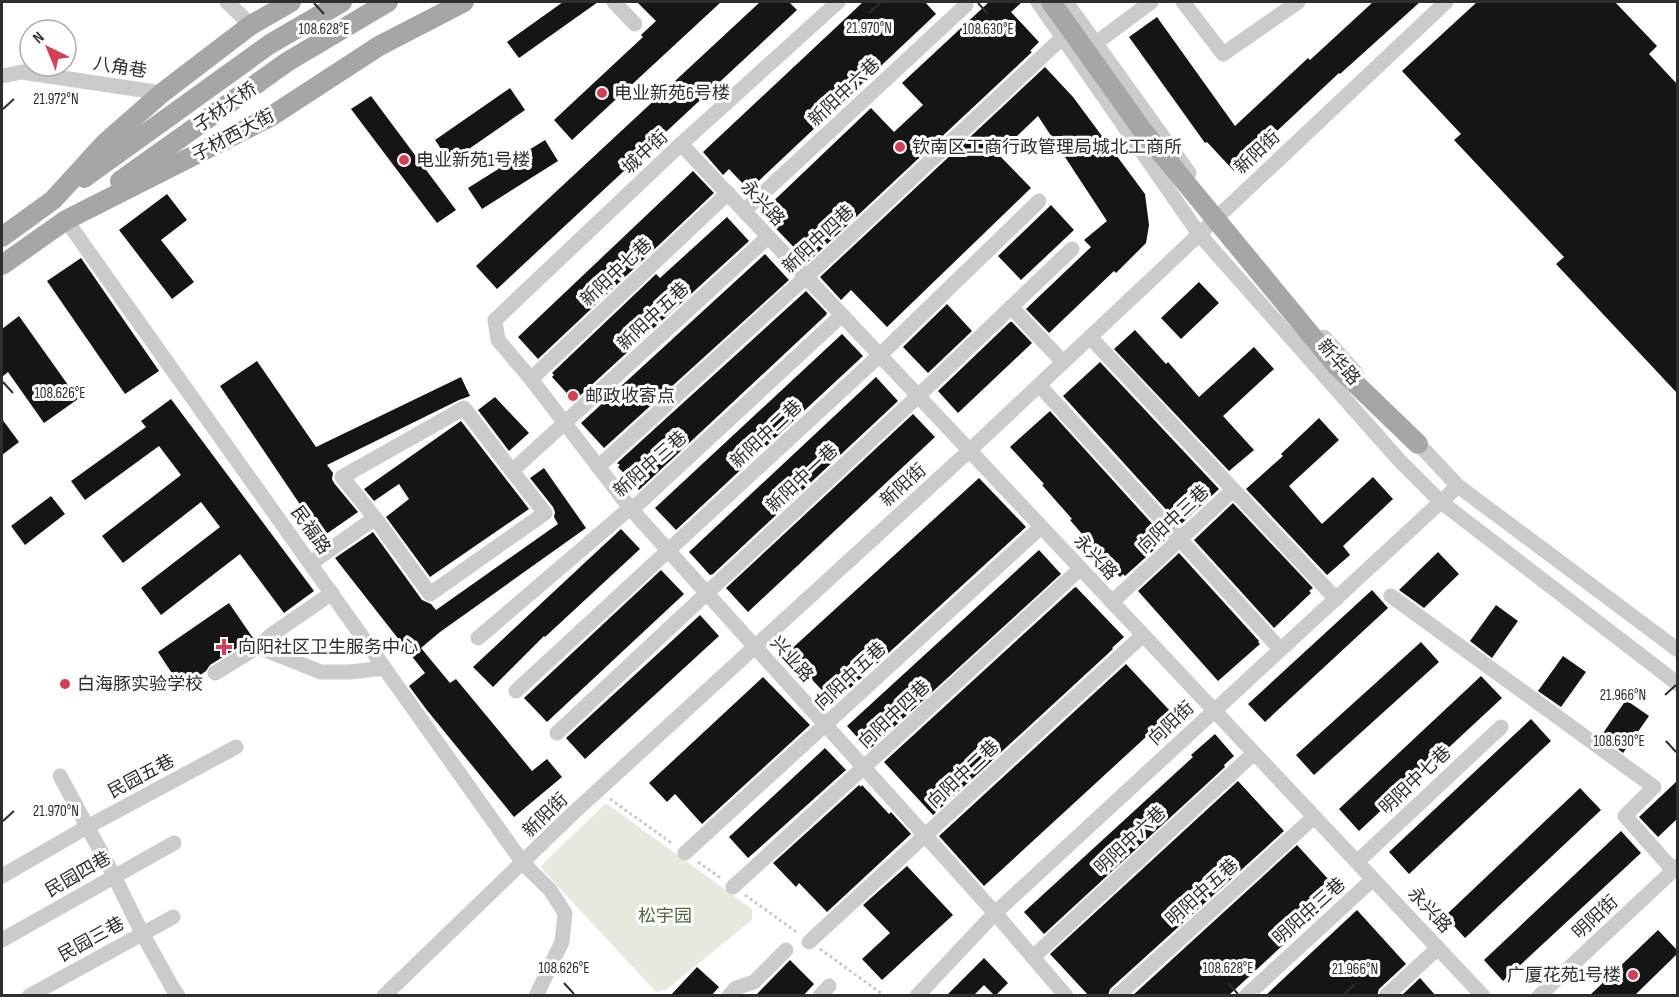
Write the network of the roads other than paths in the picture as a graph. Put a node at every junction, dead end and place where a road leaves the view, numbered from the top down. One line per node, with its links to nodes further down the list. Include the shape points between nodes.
1 (227, 2): 17 (street)
2 (291, 2): 17 (main road)
3 (342, 2): 24 (main road, 子材大桥, via 270,44)
4 (388, 2): 28 (main road, 子材大桥, via 287,62)
5 (464, 2): 28 (main road, 子材西大街, via 379,46 270,117)
6 (614, 2): 16 (street)
7 (838, 2): 22 (street, 城中街)
8 (964, 2): 26 (street, 新阳中六巷, via 966,5)
9 (1038, 2): 18 (street, 新华路)
10 (1052, 2): 45 (main road, via 1143,131 1328,355)
11 (1066, 2): 19 (street, 新华路)
12 (1151, 2): 19 (street)
13 (1183, 2): 14 (street, via 1223,54)
14 (1298, 2)
15 (1446, 2): 27 (street, 新阳街)
16 (635, 24)
17 (251, 26): 21 (main road)
18 (1063, 37): 29 (street, 新华路); 34 (street, 新阳中四巷)
19 (1096, 43): 27 (street, 新华路)
20 (2, 76): 21 (street, 八角巷, via 22,72)
21 (162, 93): 24 (main road, via 105,143)
22 (681, 144): 23 (street, 永兴路); 38 (street, 城中街, via 495,320)
23 (728, 194): 26 (street, 永兴路); 41 (street, 新阳中七巷)
24 (53, 200): 30 (main road)
25 (1039, 201): 39 (street, 新阳中二巷)
26 (744, 211): 31 (street, 永兴路)
27 (1219, 215): 29 (street, 新阳街); 45 (street, 新华路)
28 (66, 220): 33 (main road, 子材西大街); 57 (street, 民福路)
29 (1199, 234): 37 (street, 新阳街); 51 (street, 新华路, via 1399,460)
30 (2, 237)
31 (768, 237): 34 (street, 永兴路); 44 (street, 新阳中五巷)
32 (1072, 249): 35 (street, 新阳中一巷)
33 (2, 265)
34 (806, 277): 36 (street, 永兴路); 47 (street, 新阳中四巷)
35 (1011, 307): 40 (street); 43 (street, 新阳中一巷)
36 (842, 315): 39 (street, 永兴路); 52 (street, 新阳中三巷)
37 (1090, 337): 40 (street, 新阳街); 50 (street)
38 (498, 340): 41 (street, 兴业路)
39 (880, 355): 43 (street, 永兴路); 56 (street, 新阳中二巷)
40 (1063, 362): 42 (street, 新阳街)
41 (531, 379): 44 (street, 兴业路)
42 (1039, 385): 46 (street, 新阳街); 55 (street)
43 (918, 396): 46 (street, 永兴路); 60 (street, 新阳中一巷)
44 (565, 424): 47 (street, 兴业路); 48 (street, 新阳中五巷)
45 (1418, 444): 49 (street, 新华路)
46 (969, 451): 54 (street, 永兴路); 67 (street, 新阳街)
47 (598, 467): 52 (street, 兴业路)
48 (512, 471): 53 (street, via 464,408 342,477); 53 (street, via 544,513 430,594)
49 (1458, 486): 51 (street, 向阳街); 69 (street, 新华路)
50 (1233, 489): 55 (street, 向阳中三巷); 62 (street)
51 (1441, 502): 62 (street, 向阳街); 72 (street, 新华路)
52 (630, 508): 56 (street, 兴业路); 65 (street, 新阳中三巷)
53 (375, 518): 57 (street)
54 (1041, 527): 58 (street, 永兴路); 75 (street, 向阳中五巷)
55 (1180, 539): 63 (street, 向阳中三巷); 68 (street)
56 (669, 551): 60 (street, 兴业路); 73 (street, 新阳中二巷)
57 (311, 563): 59 (street, 民福路)
58 (1080, 568): 63 (street, 永兴路); 80 (street, 向阳中四巷)
59 (332, 593): 66 (street); 70 (street, 民福路)
60 (706, 593): 67 (street, 兴业路); 77 (street, 新阳中一巷)
61 (1391, 596): 89 (street, via 1654,788 1625,816)
62 (1336, 599): 68 (street, 向阳街)
63 (1112, 602): 64 (street, 永兴路)
64 (1143, 635): 74 (street, 永兴路); 84 (street, 向阳中二巷)
65 (478, 638)
66 (258, 647): 70 (street, via 321,672); 71 (street)
67 (755, 647): 75 (street, 兴业路); 88 (street, 新阳街)
68 (1280, 649): 74 (street, 向阳街)
69 (1677, 650)
70 (385, 668): 88 (street, 民福路)
71 (215, 673)
72 (1677, 684)
73 (516, 691)
74 (1213, 710): 79 (street, 永兴路); 94 (street, 向阳街)
75 (826, 725): 80 (street, 兴业路); 86 (street, 向阳中五巷)
76 (1501, 727): 87 (street, 明阳中七巷)
77 (557, 733)
78 (236, 747): 83 (street, 民园五巷)
79 (1254, 753): 82 (street, 永兴路); 101 (street, 明阳中六巷)
80 (864, 768): 84 (street, 兴业路); 93 (street, 向阳中四巷)
81 (60, 776): 83 (street)
82 (1314, 817): 87 (street, 永兴路); 109 (street, 明阳中五巷)
83 (87, 827): 90 (street, 民园五巷); 91 (street)
84 (925, 836): 94 (street, 兴业路); 98 (street, 向阳中二巷)
85 (174, 843): 91 (street, 民园四巷)
86 (686, 853)
87 (1357, 862): 92 (street, 永兴路)
88 (523, 863): 104 (street, 新阳街); 105 (street, 民福路, via 566,913 562,942)
89 (1675, 868): 113 (street, 明阳街)
90 (2, 876)
91 (114, 876): 96 (street); 97 (street, 民园四巷)
92 (1373, 879): 99 (street, 永兴路); 110 (street, 明阳中三巷)
93 (733, 887)
94 (995, 913): 101 (street, 兴业路); 107 (street, 向阳街)
95 (173, 917): 96 (street, 民园三巷)
96 (142, 933): 102 (street, 民园三巷); 103 (street)
97 (2, 940)
98 (809, 942)
99 (1438, 948): 111 (street); 112 (street, 永兴路)
100 (786, 950): 106 (street, via 754,982 736,988)
101 (1033, 957): 108 (street, 兴业路)
102 (29, 996)
103 (178, 996)
104 (384, 996)
105 (536, 996)
106 (729, 996)
107 (917, 996)
108 (1066, 996)
109 (1117, 996)
110 (1246, 996)
111 (1386, 996)
112 (1483, 996)
113 (1539, 996)

